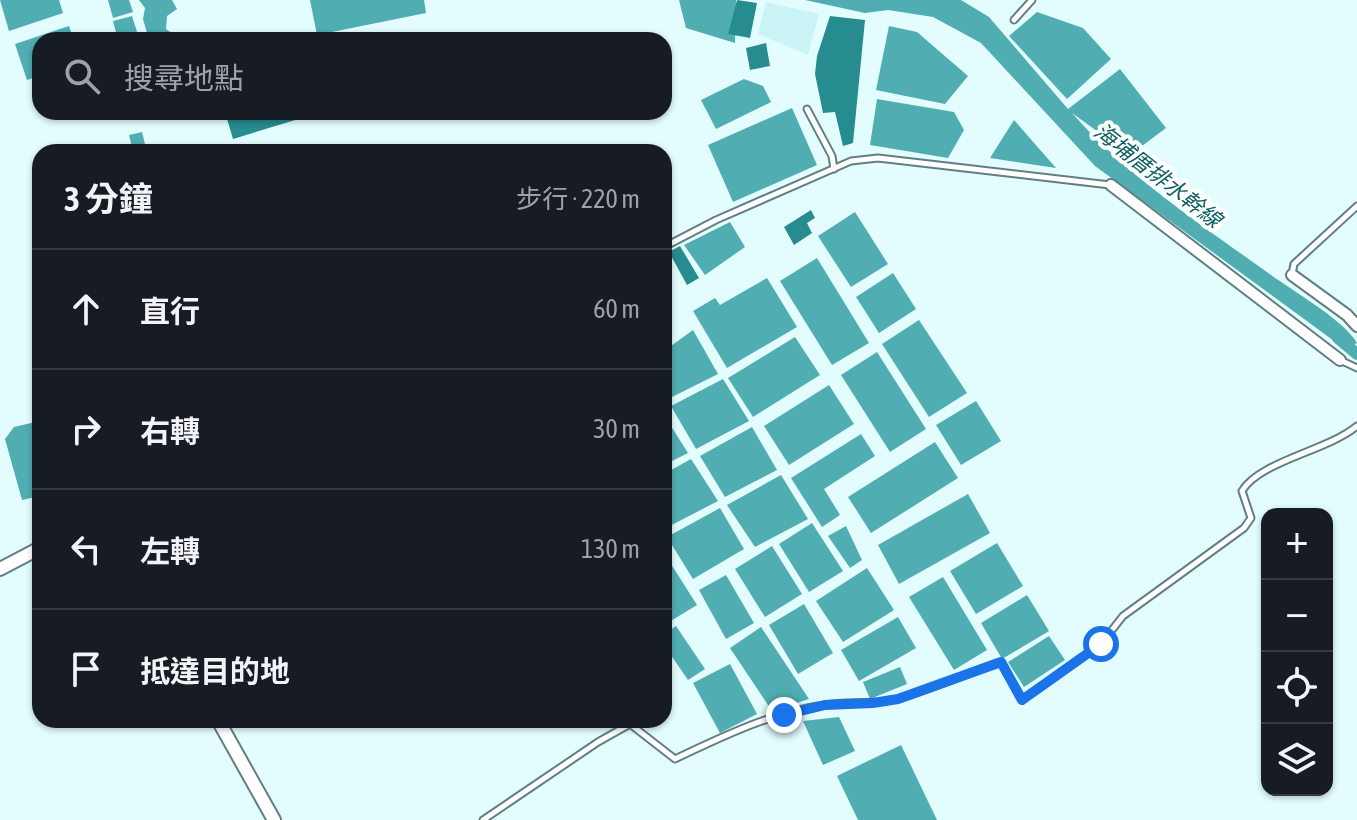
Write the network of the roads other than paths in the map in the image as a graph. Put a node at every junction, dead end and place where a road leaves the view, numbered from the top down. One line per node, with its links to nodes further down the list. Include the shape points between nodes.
1 (1032, 0): 2 (lane)
2 (1014, 20)
3 (807, 109): 4 (lane)
4 (834, 169): 5 (lane, via 878,158); 7 (lane)
5 (1111, 185): 10 (street)
6 (1357, 206): 8 (lane, via 1294,264)
7 (672, 243)
8 (1292, 275): 9 (street)
9 (1357, 326)
10 (1340, 360): 11 (lane)
11 (1357, 368)
12 (1357, 426): 17 (lane, via 1248,482 1242,491 1251,518 1244,528 1123,616 1101,644 1022,700 1001,662 898,699 825,705 784,715 675,759)
13 (32, 552): 14 (street)
14 (0, 569)
15 (222, 728): 18 (street)
16 (623, 728): 19 (lane)
17 (635, 728)
18 (274, 820)
19 (483, 820)

